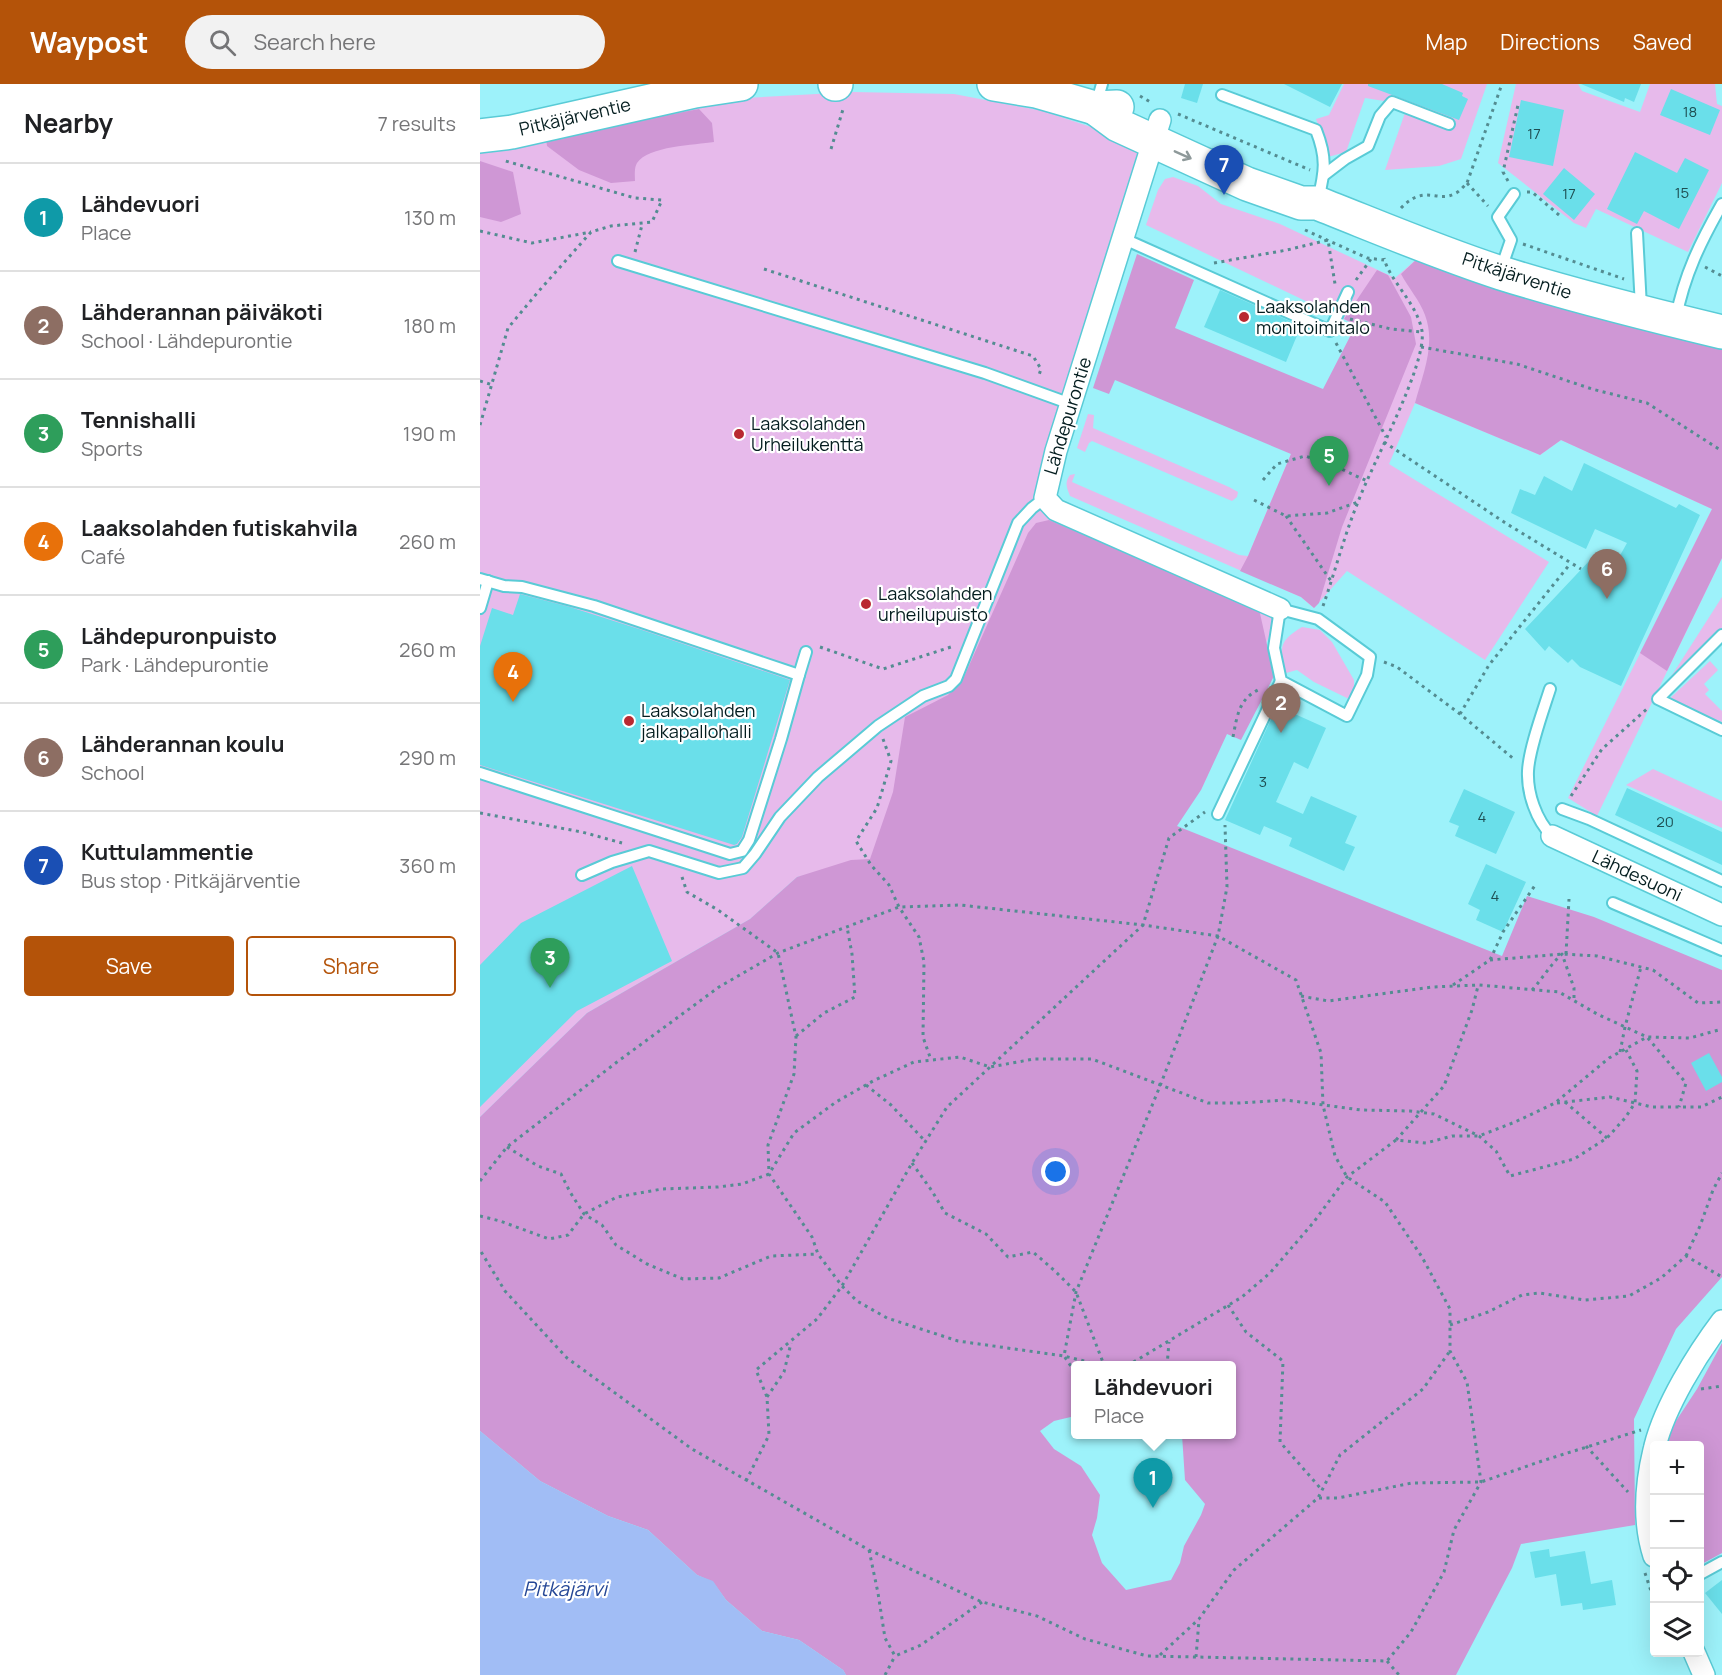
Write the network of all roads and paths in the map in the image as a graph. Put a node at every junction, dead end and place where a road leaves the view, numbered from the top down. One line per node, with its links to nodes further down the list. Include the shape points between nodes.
1 (741, 84): 11 (main road, Pitkäjärventie, via 512,132)
2 (994, 84): 7 (main road, Pitkäjärventie, via 1036,92)
3 (1502, 84): 13 (path)
4 (839, 90): 12 (path)
5 (1134, 92): 9 (path)
6 (1222, 95): 14 (lane, via 1316,130 1324,150)
7 (1099, 96): 9 (main road, Pitkäjärventie, via 1118,126)
8 (1518, 105): 15 (path, via 1503,172)
9 (1159, 119): 14 (path); 14 (main road, Pitkäjärventie, via 1247,184 1301,203); 24 (street, Lähdepurontie)
10 (1449, 124): 14 (lane, via 1392,102 1380,116 1368,146 1345,159)
11 (490, 148): 20 (path, via 634,198 662,200 652,222)
12 (831, 149)
13 (1467, 183): 17 (path, via 1455,194 1410,198); 19 (path)
14 (1320, 189): 32 (main road, Pitkäjärventie, via 1428,247)
15 (1514, 194): 18 (path, via 1532,192); 19 (lane)
16 (1722, 204): 36 (lane, via 1692,259)
17 (1401, 208)
18 (1559, 215)
19 (1498, 217): 25 (lane)
20 (642, 225): 22 (path, via 611,226); 29 (path)
21 (480, 231): 22 (path, via 532,243)
22 (591, 232): 42 (path, via 508,328)
23 (1637, 233): 34 (lane)
24 (1122, 238): 31 (lane); 44 (street, Lähdepurontie)
25 (1511, 240): 32 (lane); 34 (path)
26 (1372, 258): 33 (path)
27 (1384, 260): 38 (path, via 1416,314)
28 (618, 261): 29 (lane)
29 (630, 265): 43 (lane)
30 (764, 268): 43 (path, via 1033,356 1041,369)
31 (1189, 268): 35 (path, via 1328,240); 37 (lane)
32 (1499, 272): 34 (main road, Pitkäjärventie, via 1613,306)
33 (1348, 292): 35 (lane)
34 (1641, 299): 36 (main road, Pitkäjärventie)
35 (1338, 313): 37 (lane); 38 (path, via 1391,329)
36 (1675, 321): 39 (main road, Pitkäjärventie)
37 (1330, 331): 46 (path)
38 (1422, 332): 40 (path)
39 (1722, 332)
40 (1421, 347): 46 (path, via 1413,376); 48 (path, via 1517,364 1647,403)
41 (480, 381): 42 (path)
42 (493, 385): 45 (path)
43 (1034, 391): 44 (lane)
44 (1071, 404): 51 (street, Lähdepurontie)
45 (480, 425)
46 (1386, 437): 47 (path)
47 (1384, 442): 50 (path); 55 (path)
48 (1722, 451)
49 (1263, 480): 50 (path, via 1277,464 1305,456)
50 (1367, 481): 53 (path)
51 (1045, 498): 60 (street, Lähdepurontie, via 1056,510); 71 (lane, via 1018,523 956,679)
52 (1254, 501): 54 (path)
53 (1358, 502): 54 (path, via 1327,513); 58 (path)
54 (1286, 516): 58 (path)
55 (1570, 564): 56 (path); 70 (path, via 1489,665)
56 (1581, 569)
57 (484, 580): 59 (lane); 66 (lane, via 594,606)
58 (1332, 582): 61 (path)
59 (480, 608)
60 (1280, 609): 61 (lane); 67 (lane, via 1274,648)
61 (1318, 620): 65 (lane)
62 (1722, 635): 69 (lane)
63 (957, 645): 64 (path, via 883,669)
64 (808, 648): 66 (lane)
65 (1370, 657): 67 (lane, via 1367,675 1347,716); 70 (path, via 1397,667)
66 (799, 675): 75 (lane, via 782,739 742,851 730,854)
67 (1281, 681): 73 (path, via 1248,694 1237,715); 78 (lane)
68 (1550, 689): 74 (lane)
69 (1658, 699): 72 (lane); 76 (path, via 1602,749)
70 (1461, 714): 74 (path)
71 (878, 726): 82 (lane, via 818,777 780,818 743,868 719,873); 88 (path, via 891,761 877,808 855,841 888,885)
72 (1722, 730)
73 (1233, 737)
74 (1528, 771): 79 (lane, via 1533,804)
75 (480, 773)
76 (1562, 809): 84 (lane)
77 (480, 813): 81 (path, via 582,832)
78 (1218, 814): 90 (path, via 1208,810 1169,838)
79 (1552, 836): 89 (street, Lähdesuoni)
80 (1224, 845): 92 (path, via 1227,887)
81 (649, 851): 82 (lane); 83 (lane)
82 (675, 859): 94 (path, via 687,892)
83 (582, 875)
84 (1722, 881)
85 (1536, 884): 96 (path, via 1503,932)
86 (1569, 899): 95 (path)
87 (1612, 903): 93 (lane)
88 (899, 908): 90 (path, via 960,905); 91 (path); 110 (path, via 919,937 924,962 923,1037)
89 (1722, 915)
90 (1143, 925): 92 (path); 111 (path)
91 (847, 927): 94 (path); 106 (path, via 855,998 824,1013)
92 (1218, 936): 101 (path, via 1296,980); 113 (path)
93 (1722, 950)
94 (778, 953): 106 (path); 125 (path, via 719,987)
95 (1564, 954): 96 (path); 97 (path, via 1597,956); 100 (path, via 1550,965); 102 (path)
96 (1490, 960): 98 (path)
97 (1641, 967): 103 (path, via 1653,970 1698,1003); 104 (path)
98 (1453, 985): 99 (path); 101 (path, via 1328,1001)
99 (1479, 985): 100 (path); 120 (path, via 1444,1086)
100 (1532, 990): 102 (path, via 1559,992)
101 (1301, 996): 118 (path, via 1321,1053)
102 (1574, 1001): 104 (path)
103 (1722, 1002)
104 (1624, 1027): 107 (path); 109 (path)
105 (1722, 1029): 107 (path, via 1690,1038)
106 (796, 1036): 128 (path, via 794,1074 768,1145)
107 (1647, 1037): 108 (path); 119 (path, via 1686,1083)
108 (1626, 1050): 109 (path); 117 (path, via 1637,1071)
109 (1620, 1052): 116 (path)
110 (931, 1060): 111 (path, via 960,1057); 112 (path, via 914,1062)
111 (990, 1067): 113 (path, via 1034,1059 1092,1059); 124 (path, via 947,1107)
112 (866, 1085): 124 (path); 128 (path, via 794,1133)
113 (1160, 1086): 118 (path, via 1208,1102 1286,1100); 138 (path)
114 (1722, 1097): 119 (path, via 1701,1107)
115 (1565, 1102): 116 (path); 117 (path, via 1610,1097); 122 (path)
116 (1555, 1103): 121 (path)
117 (1635, 1103): 119 (path); 122 (path)
118 (1323, 1105): 120 (path); 129 (path, via 1335,1156)
119 (1679, 1107)
120 (1419, 1112): 121 (path, via 1434,1114); 123 (path)
121 (1479, 1136): 122 (path, via 1496,1151 1510,1176 1574,1159); 123 (path, via 1452,1136 1426,1143)
122 (1607, 1138)
123 (1396, 1140): 129 (path)
124 (926, 1142): 126 (path)
125 (507, 1147): 130 (path); 131 (path, via 538,1166 561,1174)
126 (912, 1163): 137 (path); 138 (path, via 945,1213 986,1234 1008,1257 1033,1252)
127 (1722, 1173): 135 (path)
128 (769, 1174): 131 (path, via 742,1184 662,1189 617,1197); 134 (path, via 812,1237)
129 (1347, 1177): 139 (path, via 1270,1273); 141 (path, via 1385,1202 1422,1257 1450,1309)
130 (480, 1181)
131 (584, 1214): 132 (path, via 568,1234 549,1239); 134 (path, via 602,1225 615,1245 683,1279 718,1278 771,1256)
132 (480, 1216)
133 (480, 1250): 155 (path, via 505,1291 567,1358 692,1449)
134 (818, 1254): 137 (path)
135 (1686, 1256): 136 (path); 141 (path, via 1661,1278 1629,1296 1585,1300 1539,1293 1522,1295)
136 (1722, 1277)
137 (842, 1286): 142 (path, via 817,1319); 145 (path, via 857,1301 887,1318 958,1341)
138 (1076, 1292): 145 (path); 147 (path)
139 (1228, 1305): 143 (path); 157 (path, via 1246,1332 1283,1361 1280,1442)
140 (1722, 1321): 152 (street, via 1702,1348)
141 (1450, 1325): 144 (path)
142 (792, 1342): 151 (path, via 784,1372); 151 (path, via 756,1370)
143 (1169, 1342): 148 (path); 149 (path)
144 (1450, 1351): 156 (path, via 1467,1382); 157 (path, via 1424,1389 1340,1455)
145 (1064, 1356): 146 (path); 150 (path)
146 (1086, 1361)
147 (1102, 1361)
148 (1134, 1361)
149 (1167, 1361)
150 (1071, 1366)
151 (767, 1397): 155 (path, via 769,1435)
152 (1652, 1441): 153 (path, via 1631,1432)
153 (1586, 1446): 156 (path); 158 (path)
154 (1650, 1457): 160 (street, via 1647,1480)
155 (746, 1481): 161 (path)
156 (1481, 1482): 159 (path, via 1412,1483 1338,1498); 170 (path, via 1454,1530 1444,1572 1410,1632)
157 (1322, 1490): 159 (path)
158 (1630, 1494)
159 (1318, 1498): 165 (path, via 1234,1570)
160 (1652, 1549)
161 (869, 1550): 164 (path); 166 (path, via 885,1638)
162 (1722, 1562): 163 (lane)
163 (1704, 1572)
164 (982, 1602): 166 (path, via 921,1645); 167 (path, via 1037,1616 1085,1640)
165 (1199, 1618): 167 (path); 168 (path)
166 (894, 1656): 171 (path)
167 (1158, 1656): 168 (path)
168 (1196, 1657): 170 (path)
169 (1696, 1657): 173 (street)
170 (1387, 1661): 172 (path)
171 (885, 1675)
172 (1399, 1675)
173 (1704, 1675)

